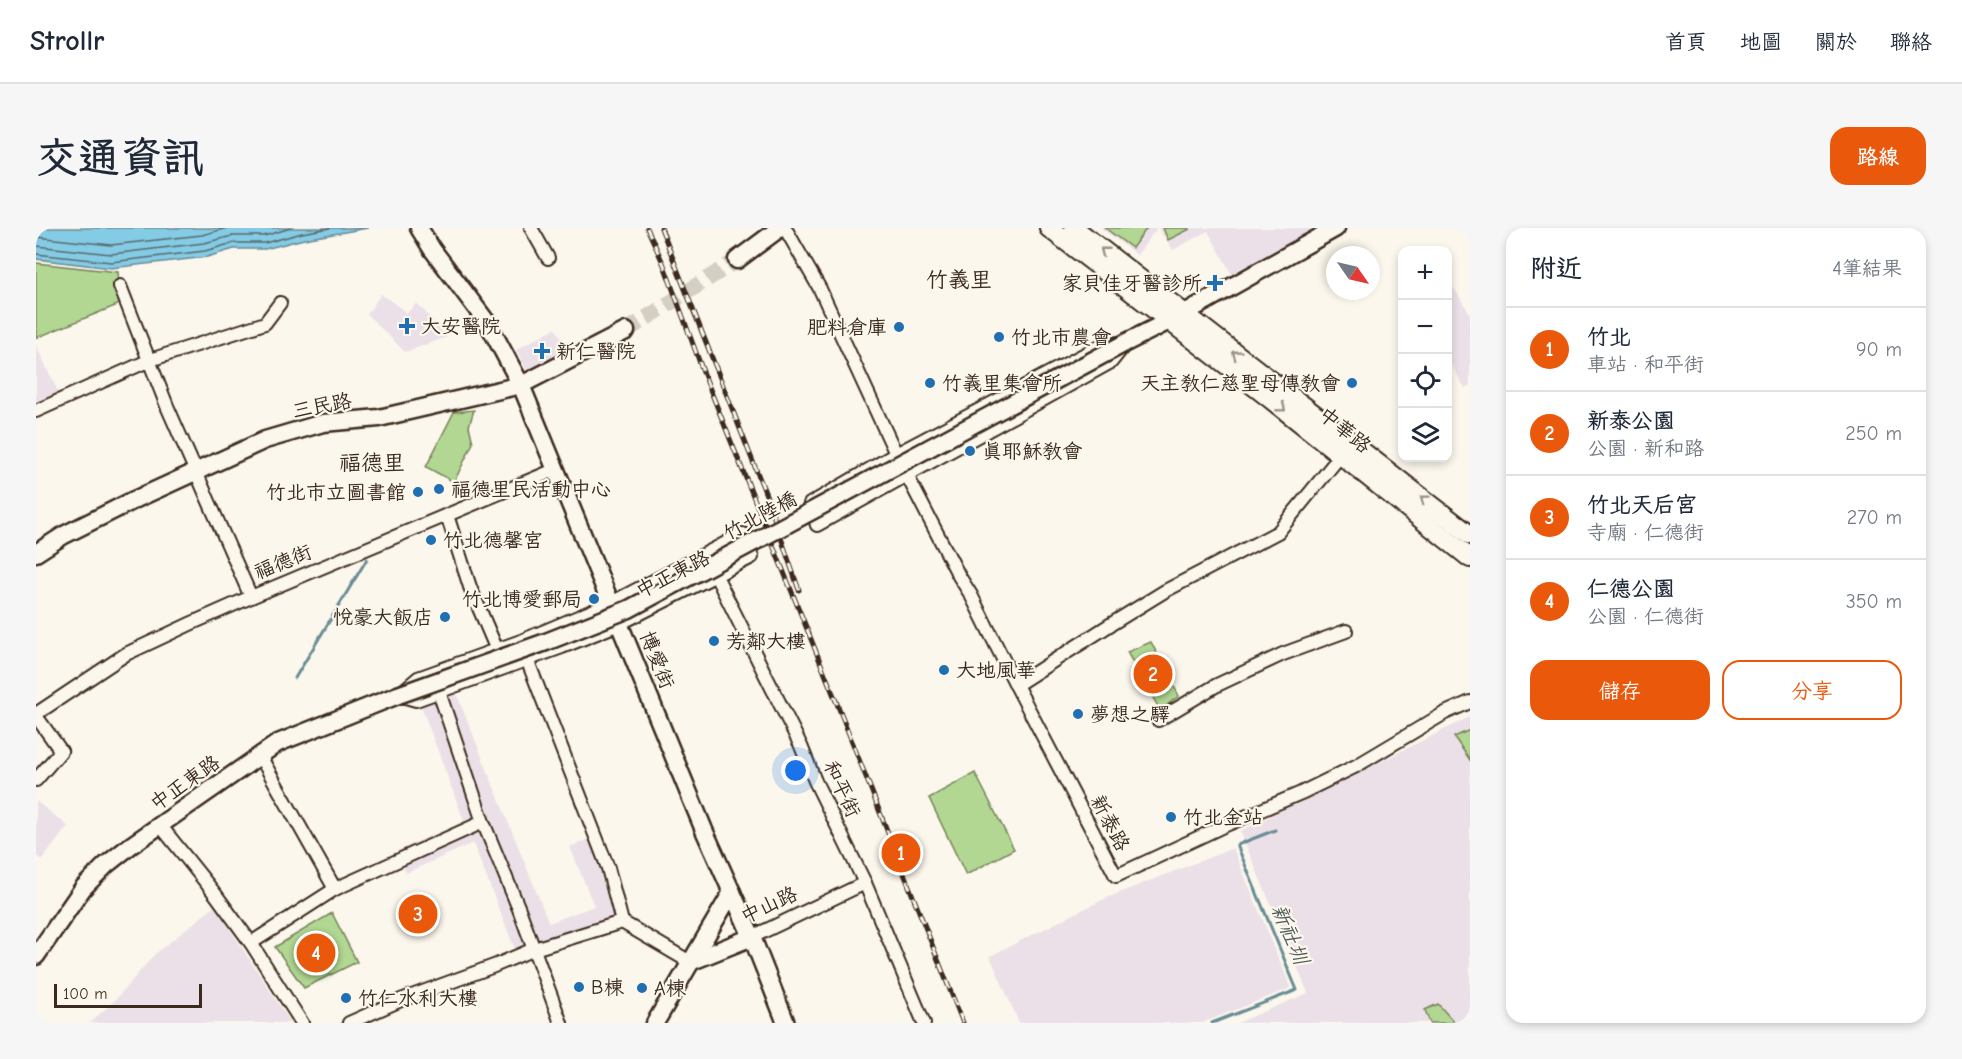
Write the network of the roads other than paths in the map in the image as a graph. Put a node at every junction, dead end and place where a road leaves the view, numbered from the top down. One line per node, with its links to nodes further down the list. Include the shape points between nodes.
1 (419, 228): 16 (street, 博愛街, via 489,325)
2 (531, 228): 8 (street)
3 (780, 228): 9 (street)
4 (785, 228): 18 (street, 新泰路, via 820,289)
5 (1049, 228): 12 (main road, 中華路)
6 (1074, 228): 12 (main road, 中華路, one-way to 6)
7 (1336, 228): 12 (street)
8 (548, 258)
9 (737, 260)
10 (120, 286): 15 (street)
11 (279, 303): 15 (street, via 265,323)
12 (1176, 317): 14 (street); 19 (main road, 中華路, one-way to 19); 24 (main road, 中華路, one-way to 12)
13 (626, 331): 16 (street, 三民路)
14 (1127, 342): 18 (street, via 1102,345); 22 (street, via 1111,362); 38 (street, 竹北陸橋, bridge, via 629,609)
15 (150, 360): 17 (street); 21 (street)
16 (521, 385): 20 (street, 博愛街); 21 (street, 三民路, via 379,418 323,423 265,440)
17 (36, 411)
18 (896, 454): 22 (street, 新泰路); 22 (street, via 810,504 817,525)
19 (1340, 456): 26 (main road, 中華路); 36 (street, via 1278,532 1165,591)
20 (557, 469): 23 (street, 福德街); 29 (street, 博愛街)
21 (196, 473): 25 (street, 三民路, via 64,535); 28 (street)
22 (906, 473): 36 (street, 新泰路)
23 (447, 515): 28 (street, 福德街); 33 (street, via 470,586)
24 (1470, 535)
25 (36, 553)
26 (1470, 558)
27 (716, 576): 29 (street, 中正東路, via 752,557 743,534); 30 (street, 中正東路); 46 (street, 和平街)
28 (251, 597): 40 (street, 福德街, via 126,654)
29 (611, 603): 30 (street, 博愛街); 32 (street, 中正東路)
30 (619, 624): 34 (street, 中正東路); 48 (street, 博愛街)
31 (1346, 631): 41 (street, via 1217,684)
32 (521, 641): 33 (street, 中正東路); 34 (street)
33 (497, 650): 35 (street); 38 (street, 中正東路, via 418,678)
34 (527, 660): 35 (street, 中正東路); 49 (street, via 608,868)
35 (503, 668): 37 (street, 中正東路)
36 (1016, 685): 39 (street, 新泰路, via 1116,876 1356,766 1445,712)
37 (438, 692): 38 (street, 中正東路, via 416,700); 44 (street)
38 (398, 695): 42 (street, 中正東路, via 278,743)
39 (1470, 702)
40 (36, 715): 43 (street, via 61,750)
41 (1158, 720)
42 (260, 756): 45 (street, 中正東路); 47 (street)
43 (36, 780)
44 (483, 822): 47 (street); 52 (street)
45 (160, 825): 51 (street); 53 (street, 中正東路, via 106,865 83,888)
46 (865, 883): 50 (street, 中山路); 60 (street, 和平街)
47 (335, 889): 51 (street)
48 (732, 892): 50 (street, 博愛街); 54 (street, 中山路)
49 (622, 922): 52 (street); 54 (street)
50 (752, 937): 54 (street, 中山路); 59 (street, 博愛街)
51 (251, 944): 55 (street)
52 (534, 949): 56 (street); 57 (street)
53 (36, 956)
54 (690, 962): 58 (street, 中山路)
55 (302, 1023)
56 (350, 1023)
57 (561, 1023)
58 (655, 1023)
59 (786, 1023)
60 (924, 1023)

